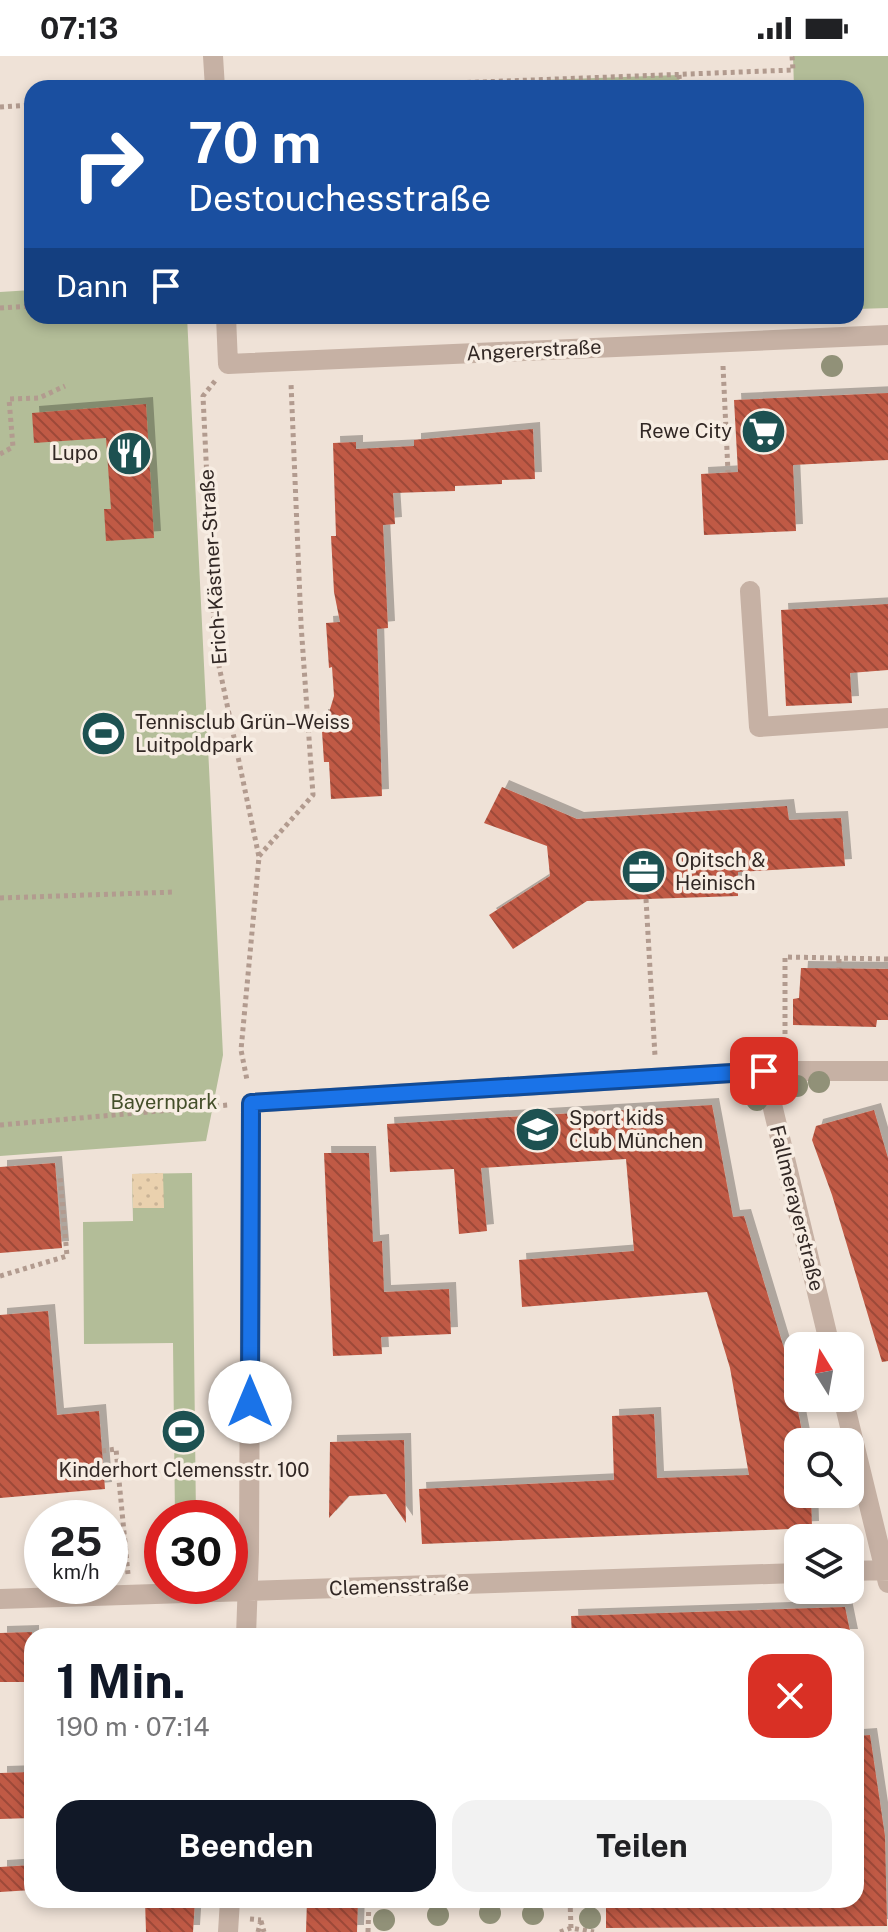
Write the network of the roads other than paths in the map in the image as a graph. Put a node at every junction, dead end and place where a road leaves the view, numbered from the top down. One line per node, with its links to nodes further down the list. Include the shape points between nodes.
1 (213, 56): 2 (street)
2 (214, 80)
3 (226, 324): 4 (street, Angererstraße, via 228,364)
4 (888, 335)
5 (750, 591): 6 (street, via 759,727)
6 (888, 718)
7 (764, 1071): 8 (street); 9 (street, Fallmerayerstraße); 14 (street, via 251,1103)
8 (888, 1071)
9 (827, 1332)
10 (846, 1412): 13 (street)
11 (864, 1572): 13 (street)
12 (784, 1573): 14 (street, Clemensstraße)
13 (887, 1574)
14 (248, 1591)
15 (144, 1595): 16 (street, Clemensstraße)
16 (0, 1599)
17 (247, 1604): 18 (street)
18 (246, 1628)
19 (230, 1908): 20 (street)
20 (228, 1932)

